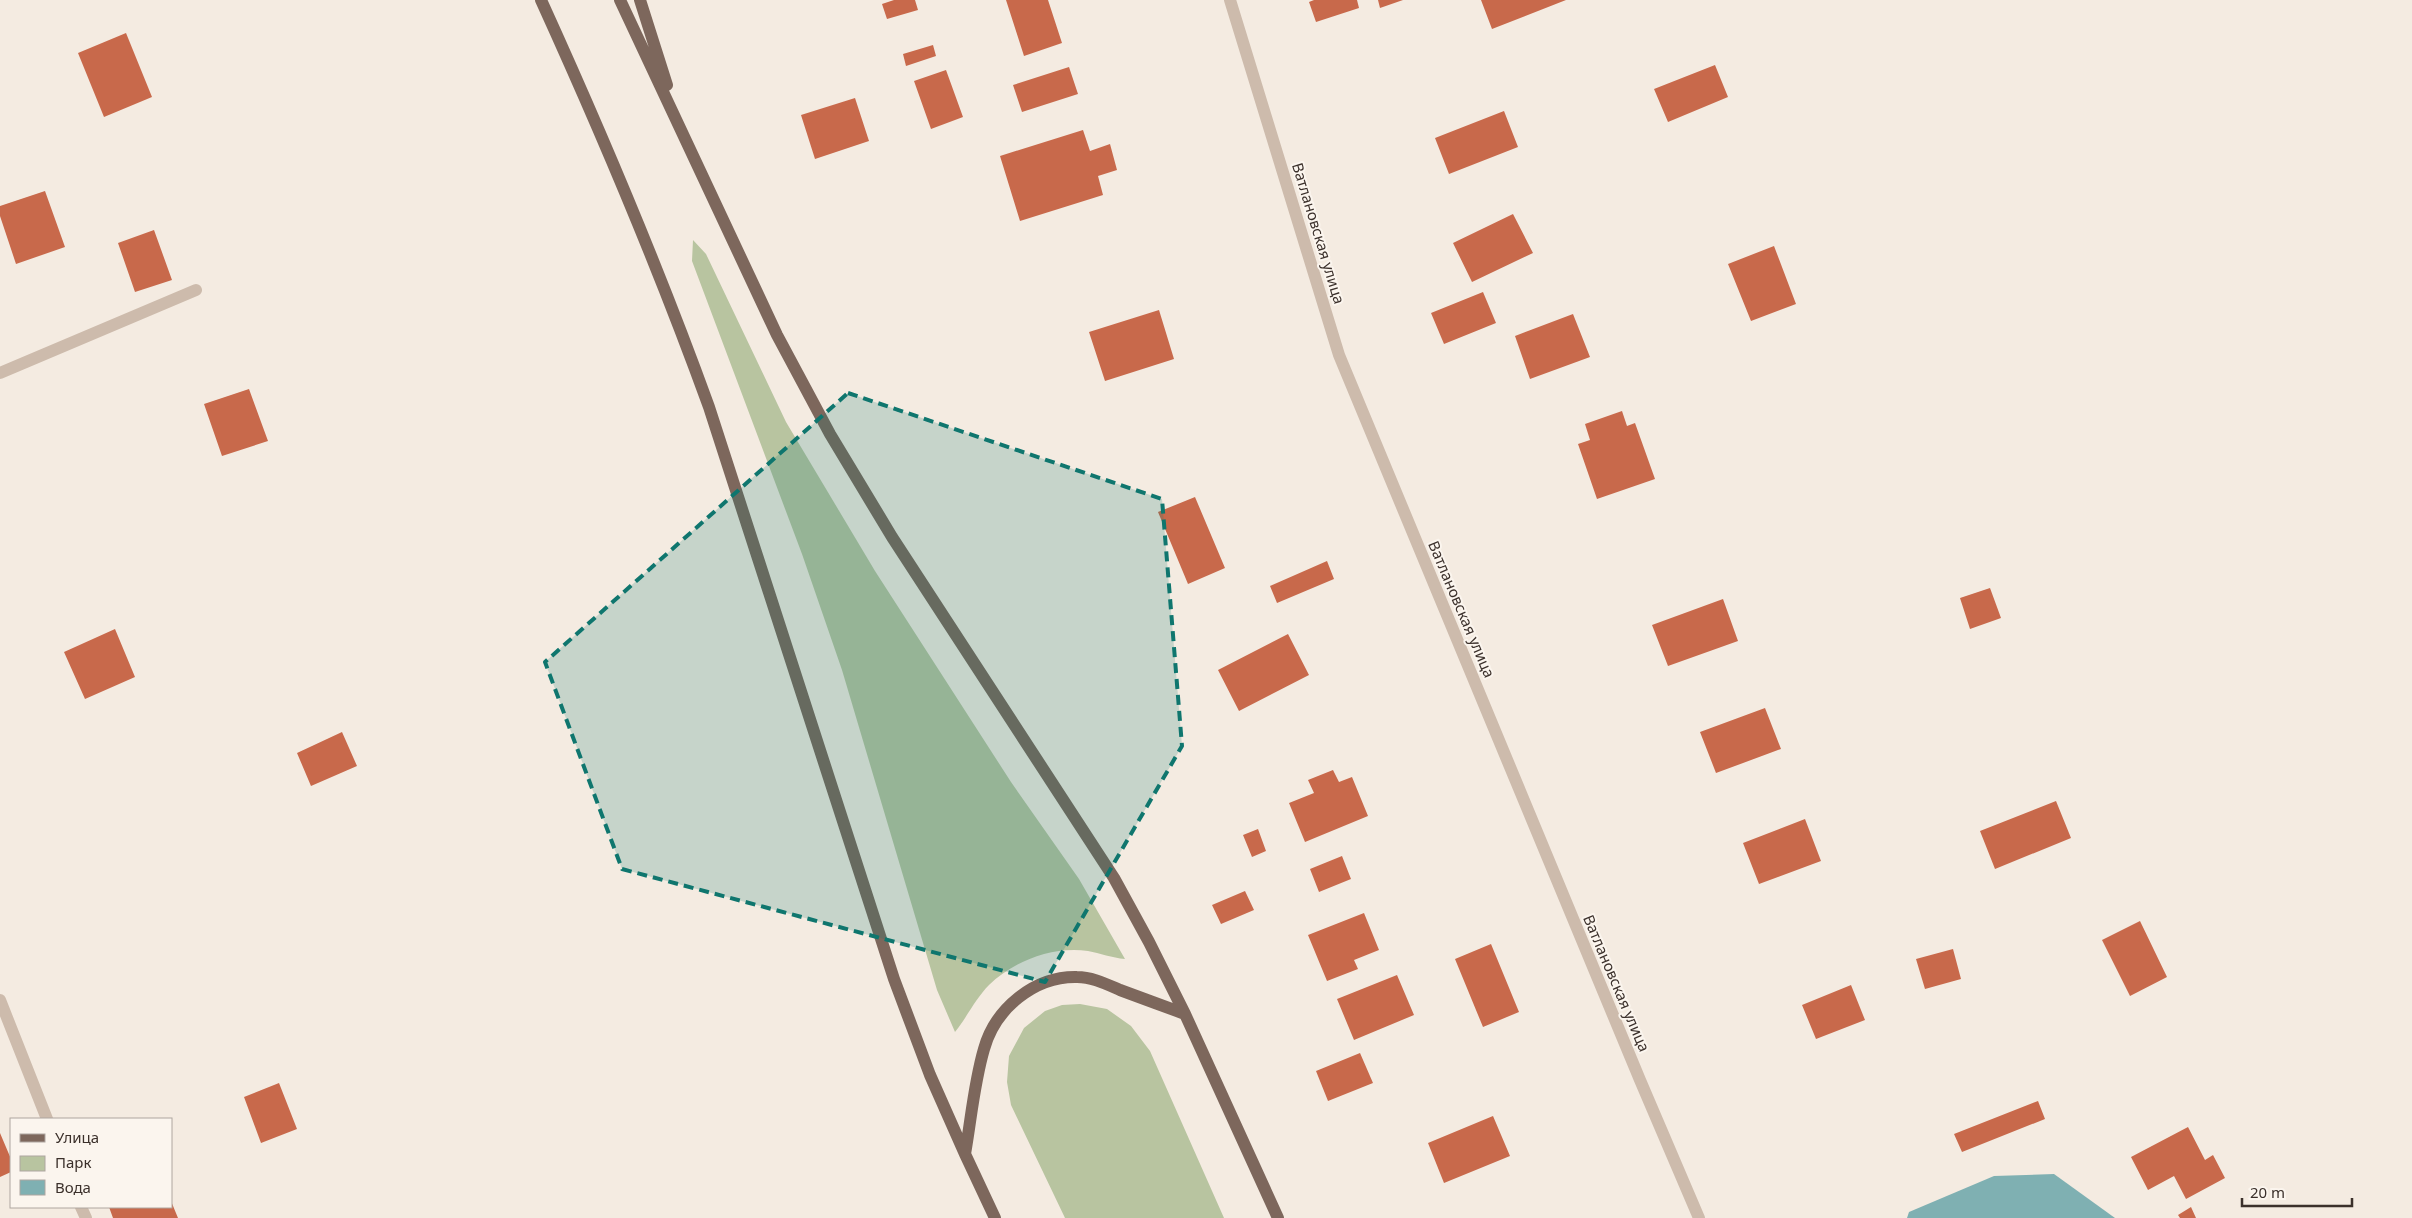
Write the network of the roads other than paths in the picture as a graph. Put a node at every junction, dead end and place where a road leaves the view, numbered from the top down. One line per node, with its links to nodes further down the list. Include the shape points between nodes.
1 (540, 0): 11 (main road, via 646,238 691,356 891,970 930,1075)
2 (620, 0): 5 (main road)
3 (640, 0): 5 (main road)
4 (1230, 0): 14 (street, Ватлановская улица, via 1339,355)
5 (683, 138): 9 (main road, via 777,335 830,434 892,537 1114,878)
6 (196, 290): 7 (street)
7 (0, 373)
8 (0, 1000): 10 (street)
9 (1185, 1014): 11 (main road, via 1094,980 1077,977 1055,979 1022,994 995,1024 984,1048); 13 (main road)
10 (47, 1118)
11 (965, 1154): 12 (main road)
12 (996, 1218)
13 (1278, 1218)
14 (1699, 1218)

